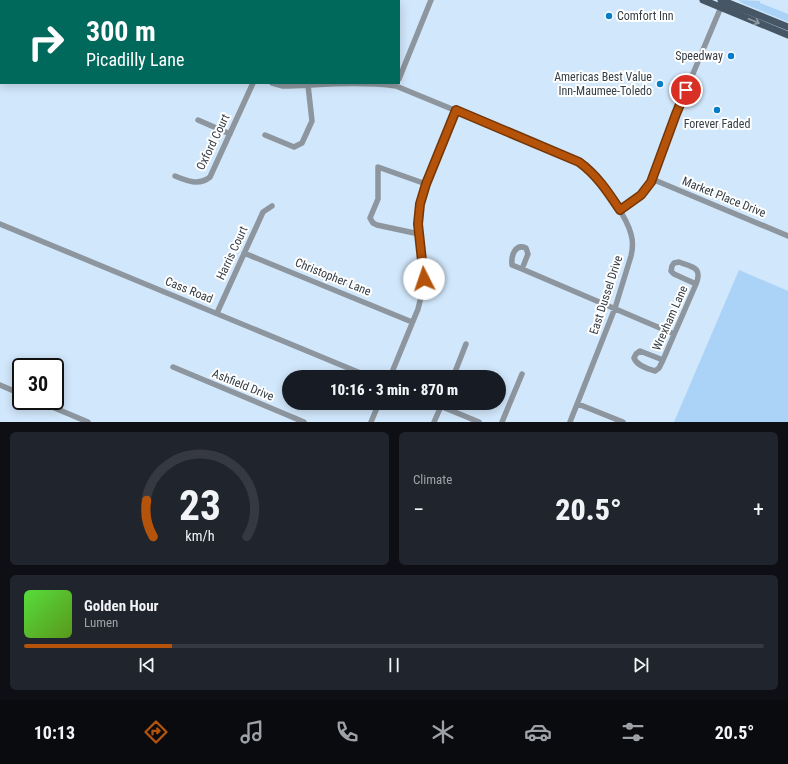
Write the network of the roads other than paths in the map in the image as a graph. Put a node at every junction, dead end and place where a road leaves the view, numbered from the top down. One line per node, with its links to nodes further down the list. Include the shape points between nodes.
1 (431, 0): 6 (street)
2 (703, 0): 3 (main road)
3 (722, 2): 4 (main road); 5 (main road, one-way to 5); 17 (street)
4 (788, 28)
5 (788, 35)
6 (400, 76)
7 (253, 84): 14 (street, Oxford Court)
8 (276, 84): 11 (street, East Dussel Drive)
9 (332, 84): 11 (street, East Dussel Drive)
10 (397, 84): 12 (street, East Dussel Drive)
11 (308, 85): 15 (street, via 312,121 302,143 294,147)
12 (456, 110): 18 (street); 20 (street, East Dussel Drive, via 579,162 594,174)
13 (198, 120): 14 (street)
14 (230, 134): 16 (street, Oxford Court, via 212,174 206,180 196,183)
15 (265, 135)
16 (175, 176)
17 (652, 179): 20 (street, via 641,195); 23 (street, Market Place Drive)
18 (426, 184): 22 (street, via 418,211); 22 (street, via 378,167 378,199 370,218 373,223)
19 (272, 206): 24 (street, Harris Court, via 263,212)
20 (620, 210): 27 (street, East Dussel Drive, via 630,228 633,247)
21 (0, 224): 28 (street, Cass Road)
22 (419, 234): 29 (street, via 424,279 421,300)
23 (788, 236)
24 (244, 253): 28 (street, Harris Court); 29 (street, Christopher Lane)
25 (522, 269): 27 (street)
26 (696, 284): 26 (street, Wrexham Lane, via 700,275 696,269 674,262 671,271); 30 (street, Wrexham Lane)
27 (615, 308): 30 (street); 40 (street, East Dussel Drive)
28 (217, 314): 34 (street, Cass Road)
29 (412, 322): 35 (street)
30 (674, 334): 32 (street, Wrexham Lane)
31 (466, 344): 36 (street)
32 (663, 360): 32 (street, Wrexham Lane, via 656,371 638,364 634,358 640,351)
33 (173, 368): 46 (street, Ashfield Drive)
34 (353, 370)
35 (393, 370)
36 (456, 370)
37 (522, 374): 50 (street)
38 (0, 385): 39 (street)
39 (12, 390)
40 (578, 404): 51 (street, East Dussel Drive); 52 (street)
41 (59, 410): 45 (street)
42 (376, 410): 47 (street)
43 (440, 410): 48 (street)
44 (453, 410): 49 (street)
45 (88, 422)
46 (304, 422)
47 (371, 422)
48 (434, 422)
49 (479, 422)
50 (502, 422)
51 (570, 422)
52 (623, 422)

